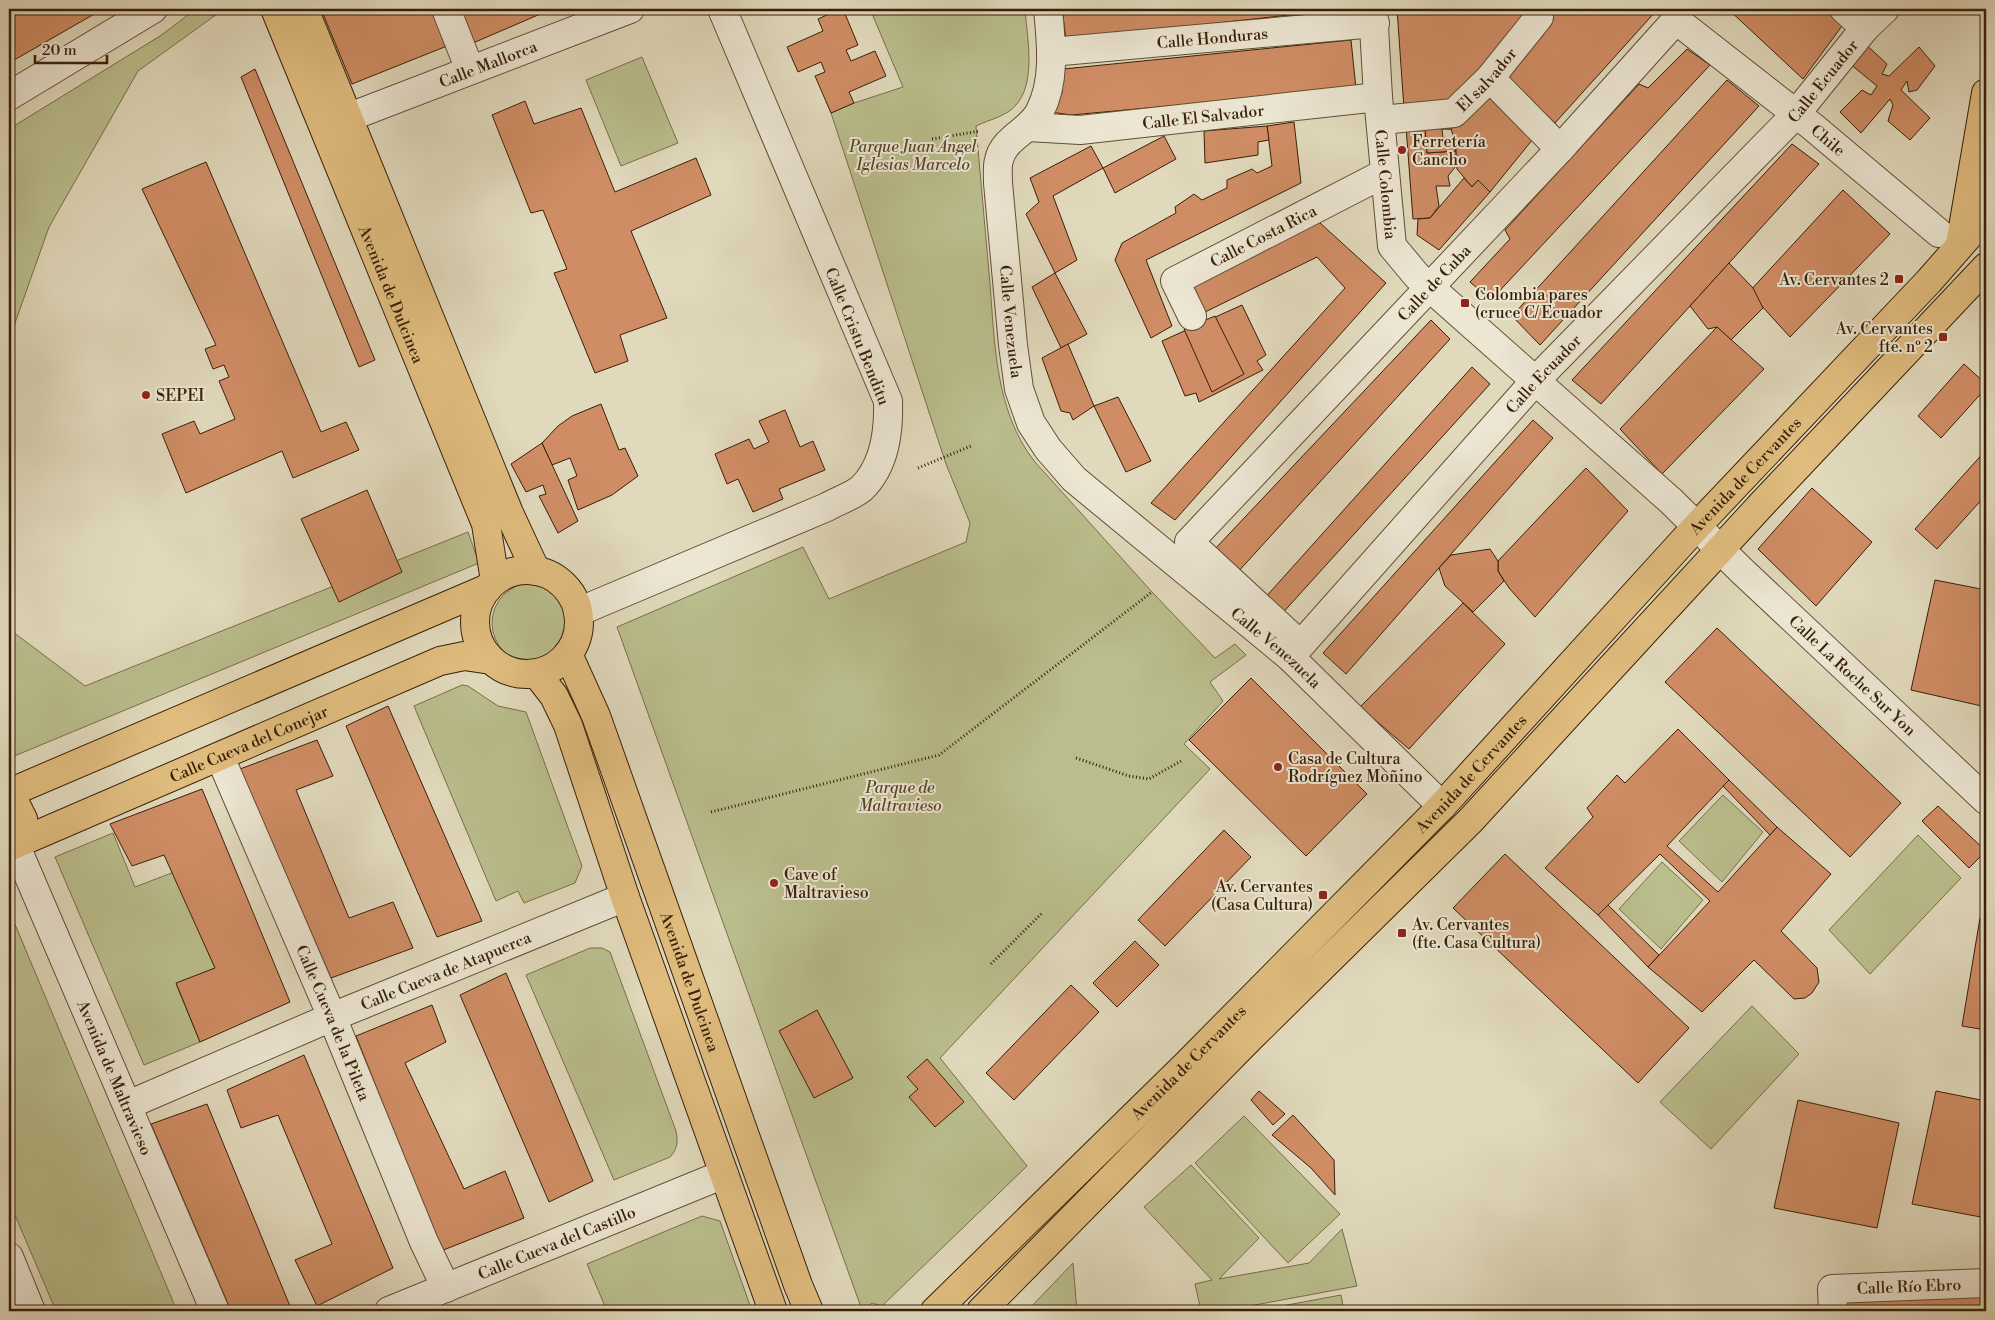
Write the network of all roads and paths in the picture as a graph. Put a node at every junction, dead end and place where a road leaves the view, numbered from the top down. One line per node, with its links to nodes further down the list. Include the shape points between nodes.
1 (153, 9): 21 (street)
2 (275, 9): 41 (main road, Avenida de Dulcinea, via 486,524)
3 (304, 9): 24 (main road, Avenida de Dulcinea)
4 (446, 9): 18 (street)
5 (630, 9): 15 (street, Calle Mallorca)
6 (722, 9): 43 (street, Calle Cristu Benditu, via 888,401 889,423 882,457 861,489 827,507)
7 (941, 9): 12 (path)
8 (1048, 9): 17 (street, Calle Venezuela)
9 (1538, 9): 19 (street, El salvador, via 1539,16)
10 (1844, 9): 16 (street)
11 (1885, 9): 16 (street, Calle Ecuador)
12 (945, 14)
13 (1675, 14): 23 (street, Chile); 28 (street, Calle de Cuba)
14 (1374, 16): 17 (street, Calle Honduras); 22 (street, Calle Colombia)
15 (582, 17): 18 (street, Calle Mallorca)
16 (1865, 28): 23 (street, Calle Ecuador)
17 (1051, 52): 25 (street, Calle Venezuela, via 1048,88 1040,112)
18 (470, 70): 24 (street, Calle Mallorca)
19 (1490, 78): 22 (street, El salvador, via 1454,113); 28 (street)
20 (1986, 93): 31 (main road)
21 (9, 96)
22 (1379, 108): 25 (street, Calle El Salvador, via 1080,130); 29 (street, Calle Colombia)
23 (1795, 115): 31 (street, Chile); 35 (street, Calle Ecuador)
24 (347, 118): 40 (main road, Avenida de Dulcinea, via 509,513)
25 (1028, 127): 44 (street, Calle Venezuela, via 1013,187 1029,364 1048,425 1070,461 1100,499)
26 (980, 131): 27 (path)
27 (932, 139)
28 (1560, 149): 33 (street, Calle de Cuba)
29 (1385, 173): 33 (street, Calle Colombia, via 1392,246); 34 (street, Calle Costa Rica, via 1175,281)
30 (1986, 216): 31 (main road, Avenida de Cervantes)
31 (1949, 239): 38 (main road, Avenida de Cervantes, via 1929,281)
32 (1986, 267): 39 (main road, Avenida de Cervantes)
33 (1430, 288): 35 (street, Calle Colombia); 44 (street, Calle de Cuba, via 1190,542)
34 (1192, 316)
35 (1536, 381): 38 (street, Calle Colombia, via 1671,500); 44 (street, Calle Ecuador)
36 (971, 446): 37 (path)
37 (918, 468)
38 (1696, 527): 39 (street, Calle La Roche Sur Yon); 54 (main road, Avenida de Cervantes)
39 (1721, 548): 52 (street, Calle La Roche Sur Yon); 73 (main road, Avenida de Cervantes, via 1470,821)
40 (536, 571): 41 (main road, via 505,575); 43 (main road, via 551,576 565,587 576,602)
41 (491, 585): 46 (main road, via 482,597 475,621 479,640); 51 (main road)
42 (1152, 592): 55 (path, via 940,755)
43 (578, 612): 45 (main road, via 577,638)
44 (1295, 651): 54 (street, Calle Venezuela)
45 (568, 654): 47 (main road, via 551,669); 71 (main road, Avenida de Dulcinea, via 596,716)
46 (491, 660): 47 (main road, via 510,672); 48 (main road, Calle Cueva del Conejar, via 464,656 440,661)
47 (537, 674): 57 (main road, Avenida de Dulcinea, via 554,696 568,725)
48 (220, 756): 56 (main road, Calle Cueva del Conejar); 60 (street, Calle Cueva de la Pileta)
49 (1076, 758): 50 (path, via 1129,776 1149,779)
50 (1181, 761)
51 (9, 793)
52 (1986, 800)
53 (9, 801): 56 (main road, via 14,801 23,819)
54 (1442, 806): 72 (main road, Avenida de Cervantes, via 1186,1065)
55 (711, 812)
56 (11, 844): 61 (street, Avenida de Maltravieso)
57 (625, 896): 60 (street, Calle Cueva de Atapuerca); 62 (main road, Avenida de Dulcinea)
58 (1042, 913): 59 (path)
59 (991, 964)
60 (332, 1017): 61 (street, Calle Cueva de Atapuerca); 65 (street, Calle Cueva de la Pileta)
61 (128, 1104): 68 (street, Avenida de Maltravieso)
62 (724, 1174): 65 (street, Calle Cueva del Castillo); 70 (main road, Avenida de Dulcinea)
63 (9, 1257): 67 (street)
64 (1986, 1283): 66 (street, Calle Río Ebro)
65 (446, 1288): 69 (street, Calle Cueva del Castillo)
66 (1833, 1300)
67 (31, 1311)
68 (214, 1311)
69 (389, 1311)
70 (773, 1311)
71 (809, 1311)
72 (935, 1311)
73 (980, 1311)

